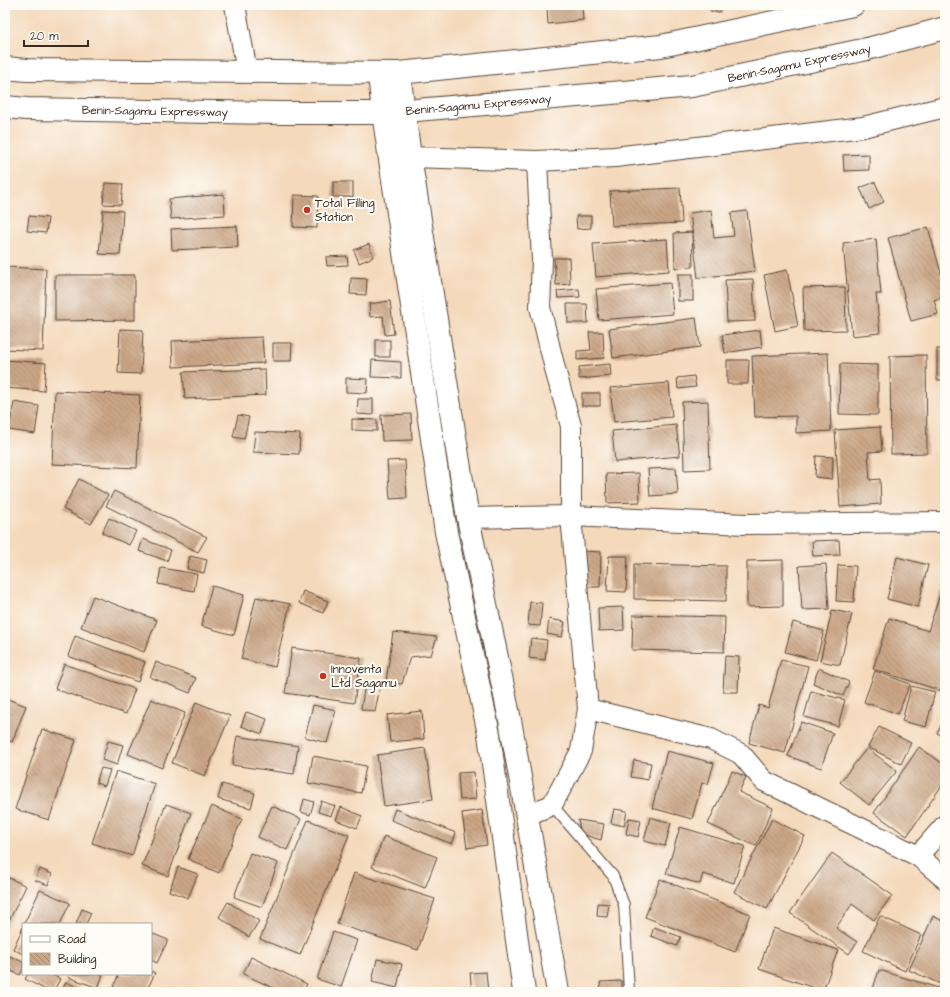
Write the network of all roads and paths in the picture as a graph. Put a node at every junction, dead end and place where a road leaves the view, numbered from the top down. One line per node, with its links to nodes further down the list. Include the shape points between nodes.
1 (235, 5): 5 (street)
2 (853, 5): 6 (main road, via 661,46)
3 (945, 28): 9 (main road, Benin-Sagamu Expressway, via 867,49 692,86)
4 (5, 68): 5 (main road)
5 (247, 72): 6 (main road)
6 (389, 74): 9 (main road); 10 (main road)
7 (5, 107): 10 (main road, Benin-Sagamu Expressway)
8 (945, 107): 12 (street, via 863,127 615,157)
9 (405, 111): 10 (main road, Benin-Sagamu Expressway); 11 (main road)
10 (383, 113): 22 (main road, via 446,532 489,734)
11 (410, 157): 12 (street); 14 (main road)
12 (537, 161): 13 (street, via 542,260 540,307 571,426)
13 (571, 516): 14 (street); 15 (street, via 746,524); 16 (street)
14 (468, 518): 18 (main road, via 510,720)
15 (945, 522)
16 (588, 709): 17 (street, via 581,751); 20 (street, via 711,739 741,754 764,781)
17 (552, 805): 18 (street); 24 (lane, via 613,876 624,905)
18 (526, 815): 23 (main road)
19 (945, 825): 20 (street)
20 (918, 856): 21 (street)
21 (945, 879)
22 (524, 992)
23 (558, 992)
24 (629, 992)

